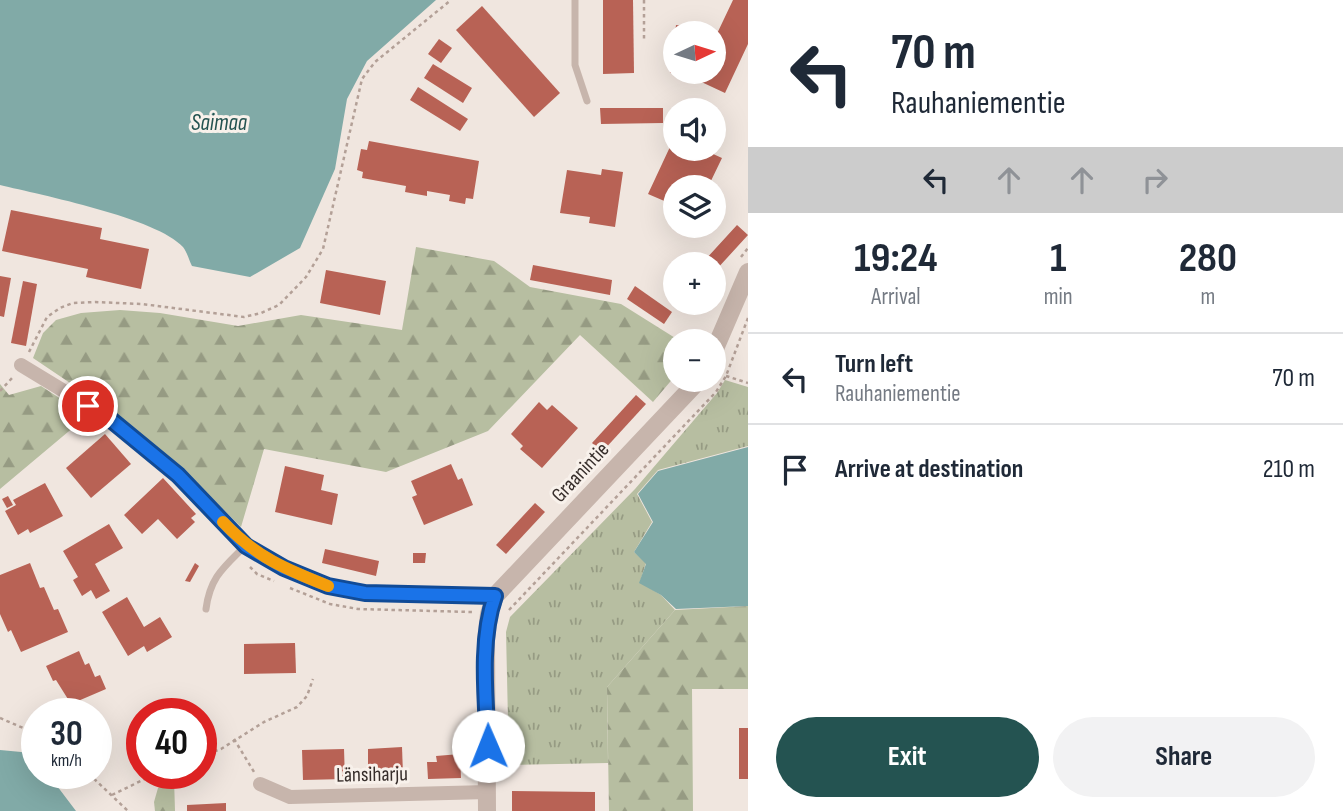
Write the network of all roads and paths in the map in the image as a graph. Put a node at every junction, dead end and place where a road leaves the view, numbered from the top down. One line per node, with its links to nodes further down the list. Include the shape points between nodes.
1 (451, 0): 9 (path, via 375,62 362,79 323,249 306,277 284,300 244,317 142,304 73,303 47,317)
2 (575, 0): 5 (lane, via 575,65)
3 (644, 0): 4 (path)
4 (644, 40)
5 (587, 101)
6 (748, 272): 8 (street)
7 (748, 318): 10 (path)
8 (723, 329)
9 (21, 365): 12 (path); 15 (street, via 110,419 178,475)
10 (726, 376): 11 (path)
11 (748, 383)
12 (0, 391)
13 (688, 392): 16 (street, Graanintie)
14 (716, 392): 18 (path)
15 (246, 546): 16 (street, via 328,586 365,593); 17 (lane, via 213,580)
16 (495, 596): 27 (street, via 486,640)
17 (206, 609)
18 (506, 614)
19 (313, 679): 22 (path, via 297,707)
20 (0, 718): 21 (path)
21 (21, 727)
22 (234, 739): 23 (path); 24 (path)
23 (217, 750)
24 (260, 784): 27 (street, Länsiharju, via 290,797)
25 (126, 788): 28 (path)
26 (105, 789): 28 (path)
27 (488, 792): 30 (street)
28 (112, 795): 29 (path)
29 (128, 811)
30 (488, 811)

